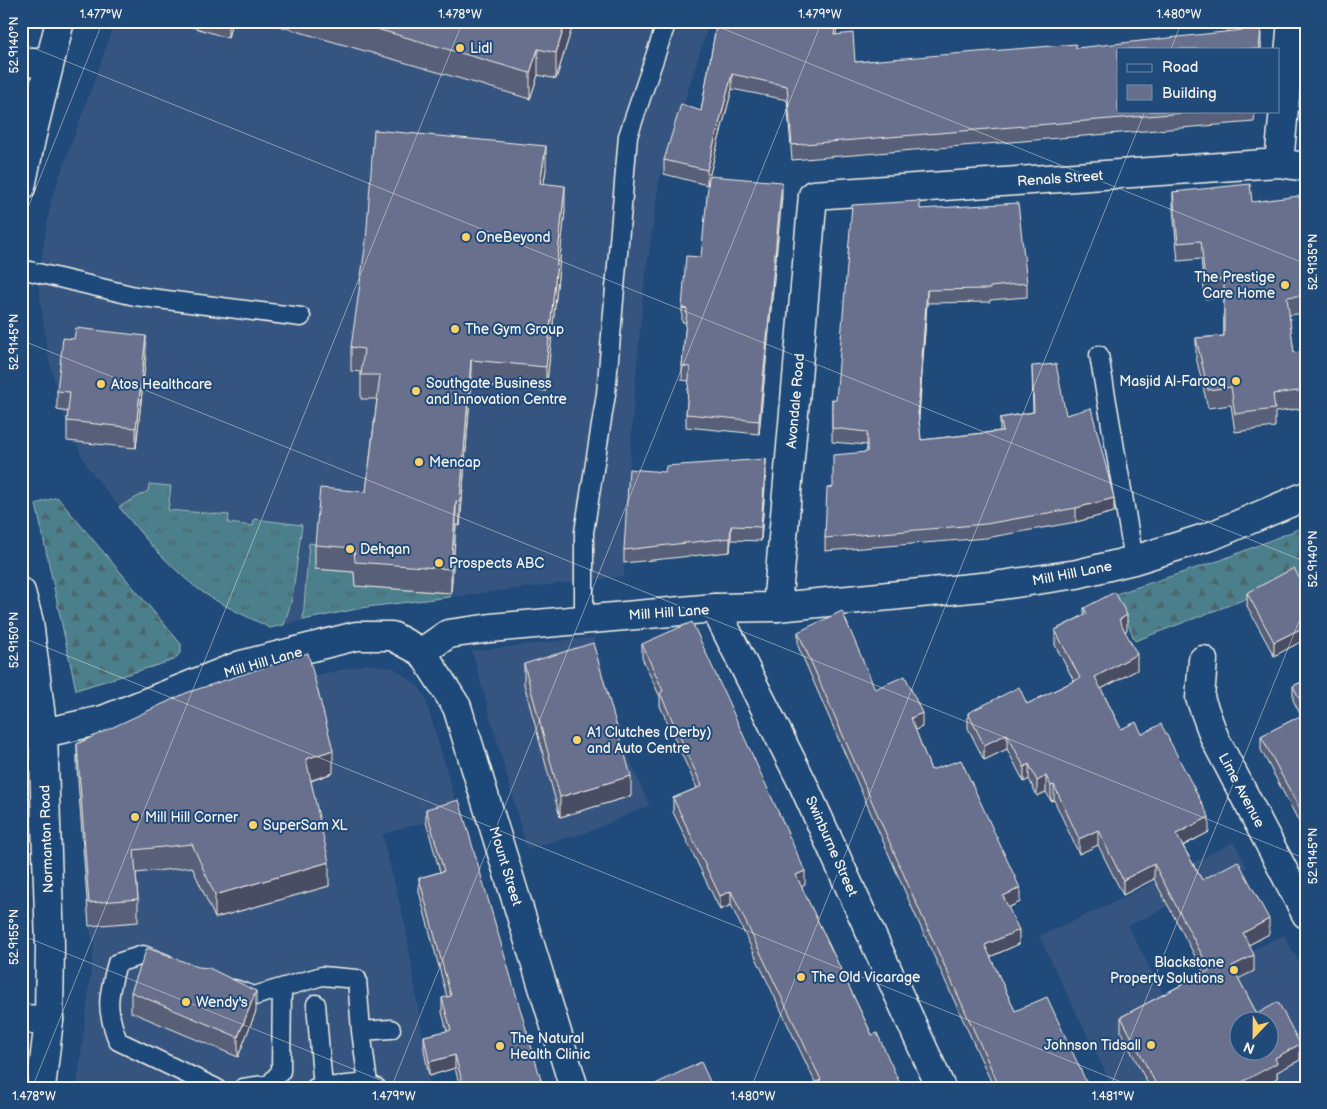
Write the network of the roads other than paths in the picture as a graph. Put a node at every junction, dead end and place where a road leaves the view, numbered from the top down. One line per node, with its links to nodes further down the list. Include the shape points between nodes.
1 (60, 21): 4 (street)
2 (667, 21): 18 (lane, via 628,136 606,394 584,532)
3 (1292, 21): 6 (street)
4 (49, 60): 5 (street); 8 (street)
5 (21, 63)
6 (1279, 163): 7 (street, Renals Street); 9 (street, Renals Street)
7 (1306, 167)
8 (21, 187)
9 (813, 195): 16 (street, Avondale Road)
10 (21, 268): 11 (lane, via 135,296)
11 (301, 318)
12 (1099, 355): 14 (lane)
13 (1306, 496): 14 (street, Mill Hill Lane, via 1211,536)
14 (1134, 560): 16 (street, Mill Hill Lane, via 1077,574 1002,585)
15 (21, 592): 21 (street, Normanton Road, via 29,622)
16 (777, 607): 17 (street, Mill Hill Lane)
17 (715, 608): 18 (street, Mill Hill Lane); 37 (street, Swinburne Street, via 802,782)
18 (584, 618): 19 (street, Mill Hill Lane, via 448,634)
19 (422, 652): 21 (street, Mill Hill Lane, via 392,636 356,636 241,665 103,720); 36 (street, Mount Street, via 457,707)
20 (1203, 660): 22 (street, Lime Avenue, via 1200,698 1215,739)
21 (32, 734): 28 (street, Normanton Road, via 50,945)
22 (1306, 914)
23 (185, 971): 34 (lane, via 143,955 117,962 108,996 109,1019 118,1041)
24 (223, 985): 25 (lane, via 254,996)
25 (282, 988): 30 (lane, via 322,976 357,979); 35 (lane, via 281,1071 270,1084)
26 (316, 1004): 32 (lane)
27 (21, 1019): 28 (street)
28 (49, 1020): 33 (street, Normanton Road)
29 (392, 1029): 30 (lane)
30 (361, 1031): 31 (lane)
31 (372, 1085): 32 (lane)
32 (320, 1087)
33 (41, 1088)
34 (216, 1088)
35 (243, 1088)
36 (574, 1088)
37 (941, 1088)

